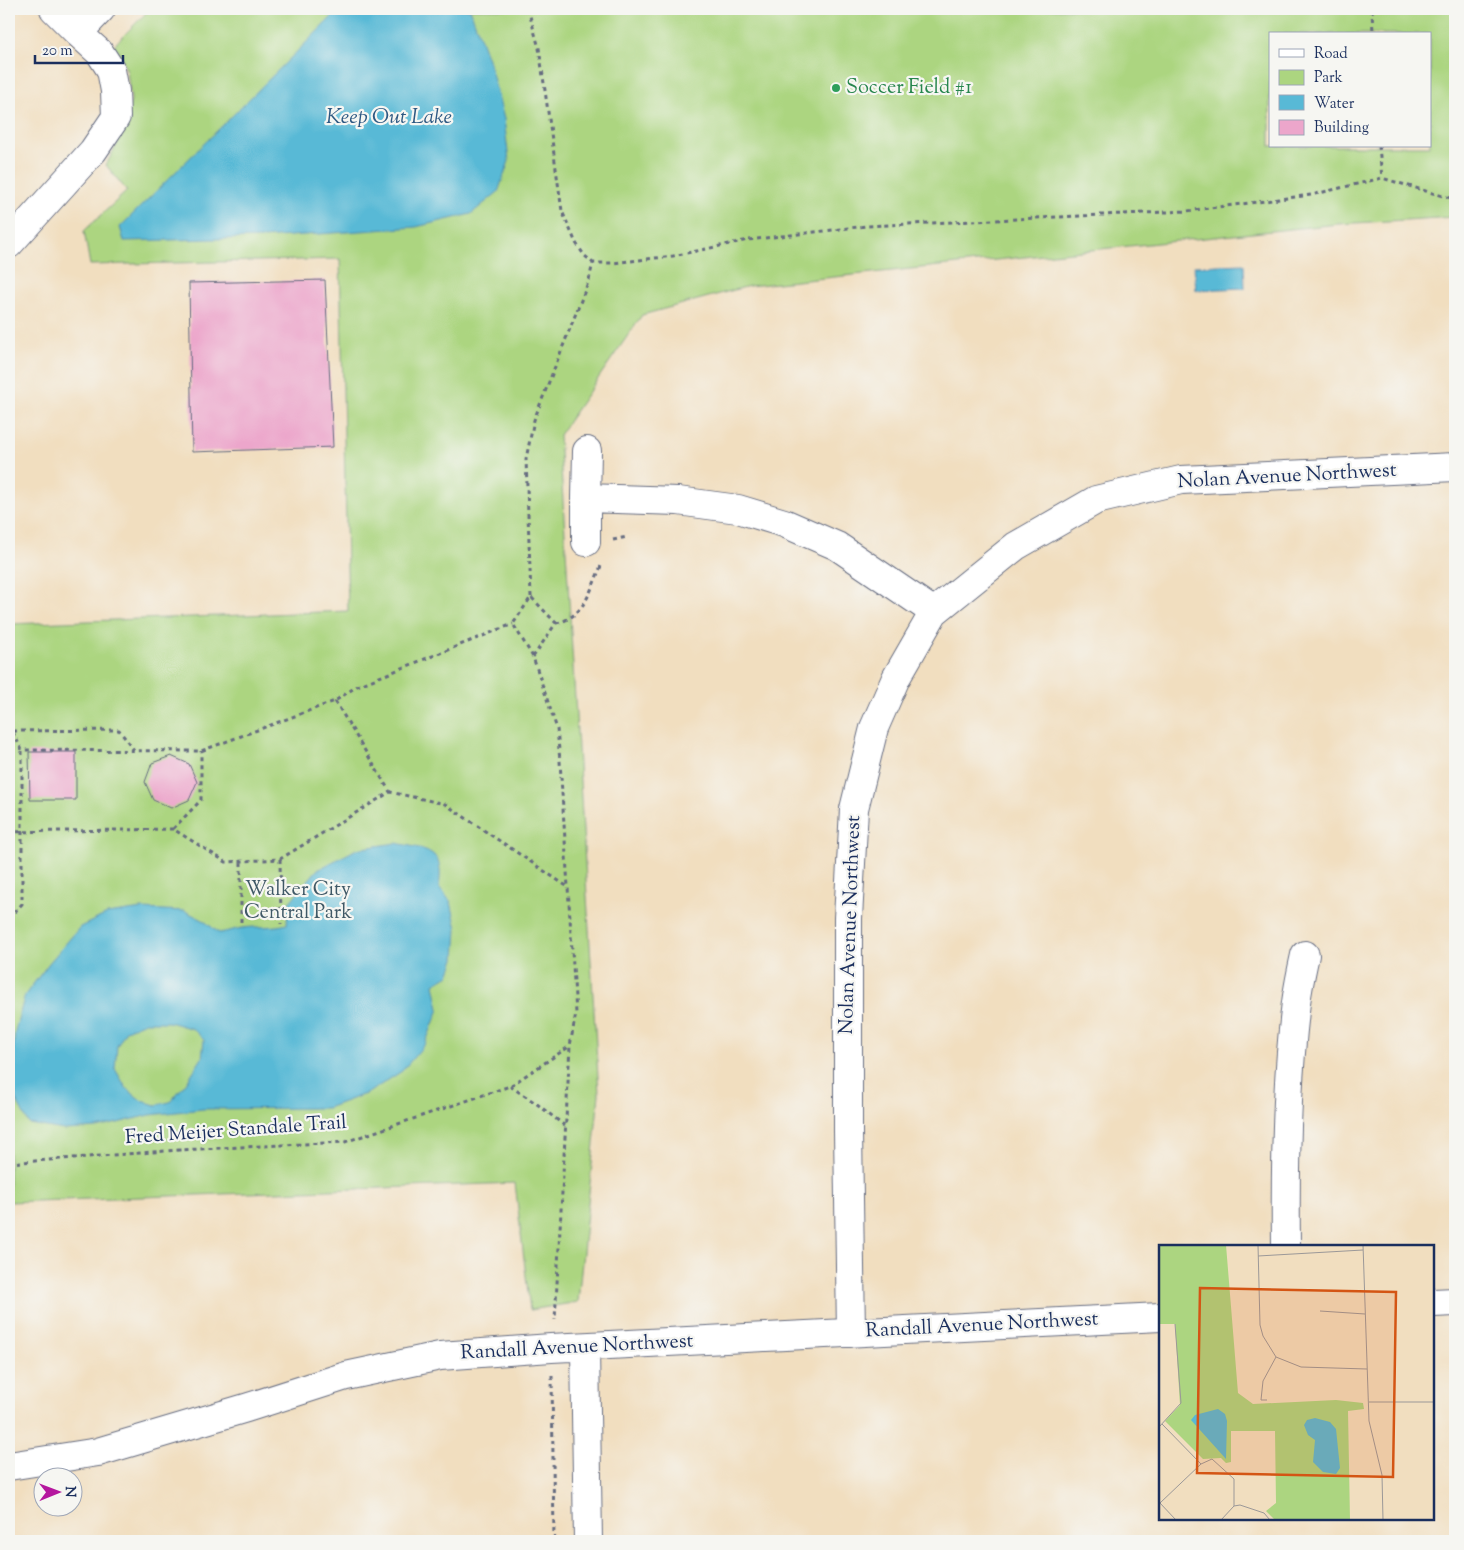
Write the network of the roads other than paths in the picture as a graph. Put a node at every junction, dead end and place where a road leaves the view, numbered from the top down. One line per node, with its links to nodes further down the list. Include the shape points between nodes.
1 (54, 9): 3 (street)
2 (101, 9): 3 (street)
3 (78, 33): 4 (street, via 100,53 111,70 116,117 94,151)
4 (9, 244)
5 (587, 451): 7 (street)
6 (1455, 467): 9 (street, Nolan Avenue Northwest, via 1181,480 1096,500 1016,546)
7 (586, 498): 8 (street); 9 (street, via 678,501 738,509 784,523 837,546)
8 (586, 542)
9 (934, 612): 15 (street, Nolan Avenue Northwest, via 896,678 874,728 854,809 848,918)
10 (1304, 955): 11 (street, via 1291,1060 1285,1160)
11 (1286, 1245)
12 (1455, 1302): 13 (street)
13 (1434, 1303)
14 (1159, 1317): 15 (street, Randall Avenue Northwest)
15 (851, 1334): 16 (street, Randall Avenue Northwest)
16 (585, 1348): 17 (street, Randall Avenue Northwest, via 440,1356 346,1376 98,1452); 18 (street)
17 (9, 1466)
18 (588, 1541)

